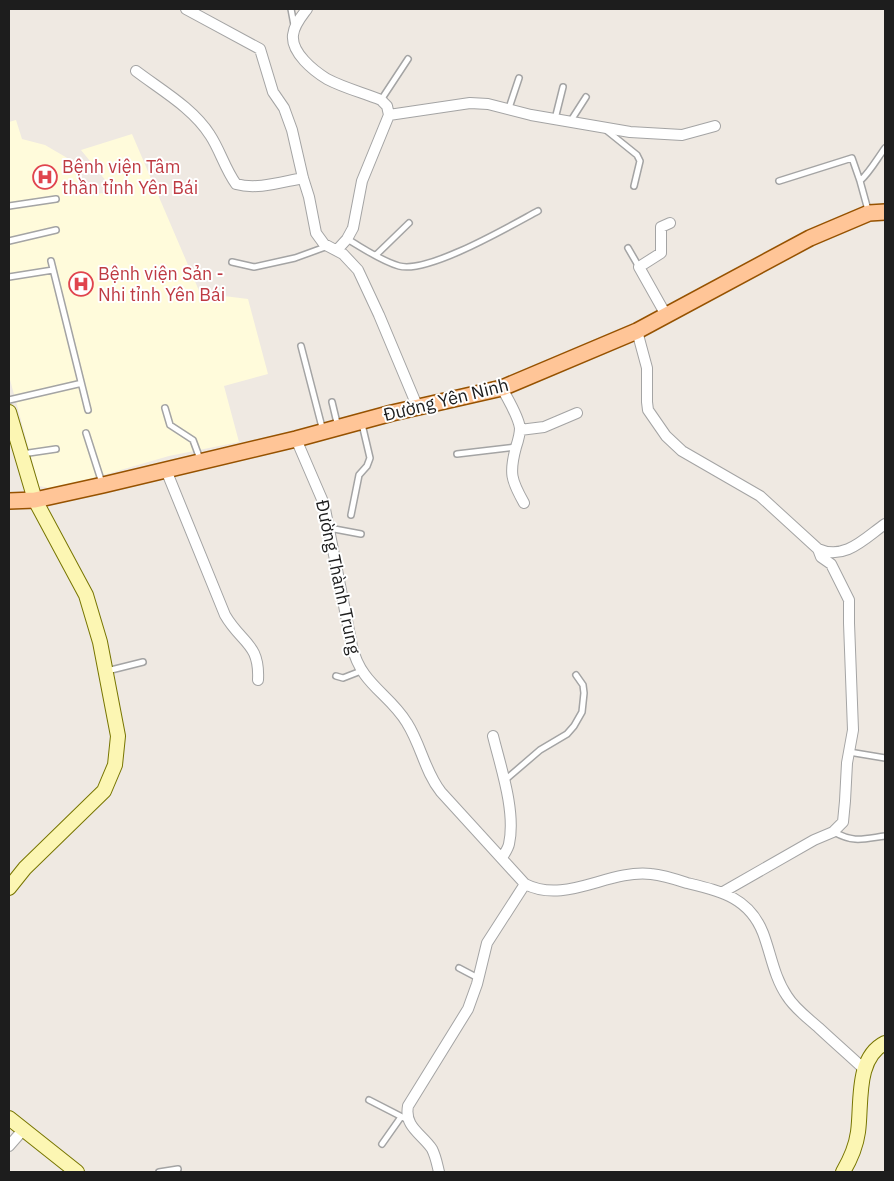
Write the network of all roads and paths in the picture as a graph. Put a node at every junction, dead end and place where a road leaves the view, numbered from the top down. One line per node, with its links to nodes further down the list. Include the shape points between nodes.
1 (291, 9): 4 (lane)
2 (307, 9): 4 (street)
3 (186, 10): 18 (street, via 260,49 273,92 290,124)
4 (294, 26): 10 (street, via 292,37 296,48 315,70 328,79)
5 (408, 59): 10 (lane)
6 (136, 71): 18 (street, via 182,105 199,122 210,135 236,184 255,186)
7 (519, 78): 11 (lane)
8 (564, 87): 13 (lane)
9 (586, 97): 14 (lane)
10 (381, 100): 12 (street)
11 (509, 108): 12 (street, via 470,103); 13 (street)
12 (389, 115): 30 (street, via 362,181 353,228)
13 (554, 120): 14 (street)
14 (569, 122): 16 (street)
15 (715, 126): 16 (street, via 682,135)
16 (604, 128): 21 (lane, via 637,155 640,161)
17 (885, 148): 20 (lane, via 870,172)
18 (303, 178): 32 (street, via 316,233 320,240)
19 (778, 181): 20 (lane, via 852,158)
20 (860, 181): 26 (lane)
21 (634, 186)
22 (56, 198): 23 (lane)
23 (9, 206)
24 (538, 210): 34 (lane, via 476,244 423,264 399,266)
25 (885, 212): 26 (main road, Đường Yên Ninh)
26 (869, 213): 40 (main road, Đường Yên Ninh, via 810,238)
27 (409, 223): 34 (lane)
28 (670, 223): 37 (street, via 661,227 661,253)
29 (56, 230): 31 (lane)
30 (346, 239): 32 (street); 34 (lane)
31 (9, 241)
32 (333, 248): 36 (lane, via 254,267); 48 (street, via 353,263 362,278)
33 (628, 248): 37 (lane)
34 (376, 255)
35 (51, 261): 38 (lane)
36 (232, 262)
37 (639, 267): 40 (street)
38 (53, 270): 39 (lane); 49 (lane)
39 (9, 277)
40 (666, 315): 41 (main road, Đường Yên Ninh)
41 (637, 331): 44 (main road, Đường Yên Ninh); 72 (street, via 646,359 648,410 666,436 682,451 760,496)
42 (301, 346): 55 (lane)
43 (78, 384): 45 (lane)
44 (502, 388): 48 (main road, Đường Yên Ninh); 54 (street)
45 (9, 400)
46 (332, 402): 53 (lane)
47 (165, 408): 62 (lane, via 170,425 194,440)
48 (418, 408): 52 (main road, Đường Yên Ninh)
49 (88, 410)
50 (9, 412): 60 (street)
51 (577, 413): 54 (street, via 544,428)
52 (361, 421): 53 (main road, Đường Yên Ninh); 68 (lane, via 370,458 359,475)
53 (338, 427): 55 (main road, Đường Yên Ninh)
54 (520, 430): 58 (street)
55 (323, 431): 57 (main road, Đường Yên Ninh)
56 (86, 434): 64 (lane)
57 (296, 439): 62 (main road, Đường Yên Ninh); 70 (street, Đường Thành Trung, via 321,495)
58 (516, 447): 61 (lane); 67 (street, via 512,478)
59 (56, 449): 60 (lane)
60 (21, 454): 65 (street)
61 (456, 454)
62 (201, 462): 63 (main road, Đường Yên Ninh)
63 (166, 470): 64 (main road, Đường Yên Ninh); 78 (street, via 225,616 255,653)
64 (103, 485): 65 (main road, Đường Yên Ninh)
65 (36, 500): 66 (main road, Đường Yên Ninh); 75 (street, via 86,595)
66 (9, 501)
67 (524, 503)
68 (351, 515)
69 (885, 524): 72 (street, via 846,551 830,553)
70 (329, 528): 71 (lane); 74 (street, Đường Thành Trung, via 352,646)
71 (361, 534)
72 (818, 549): 80 (street, via 821,557 831,564 850,600 848,623 853,730)
73 (143, 662): 75 (lane)
74 (361, 671): 77 (lane, via 342,678); 85 (street, Đường Thành Trung, via 404,718 436,786)
75 (106, 672): 87 (street, via 118,736 110,778 104,791 25,868)
76 (576, 675): 82 (lane, via 584,693 582,712 574,726)
77 (336, 676)
78 (258, 680)
79 (493, 736): 82 (street)
80 (848, 752): 81 (lane); 83 (street, via 843,822)
81 (885, 758)
82 (504, 781): 85 (street, via 511,822 509,846)
83 (833, 832): 84 (lane, via 854,840); 88 (street)
84 (885, 836)
85 (502, 858): 86 (street, Đường Thành Trung)
86 (525, 884): 88 (street, via 558,891 625,874 643,873); 90 (street, via 487,943)
87 (9, 888)
88 (723, 892): 92 (street, via 744,907 758,923 777,978 794,1005)
89 (459, 968): 90 (lane)
90 (479, 978): 95 (street, via 468,1008 410,1101)
91 (885, 1043): 92 (street, via 871,1055)
92 (864, 1069): 103 (street, via 858,1132)
93 (369, 1100): 95 (lane)
94 (9, 1118): 96 (street)
95 (405, 1119): 97 (lane); 102 (street, via 430,1147 437,1160)
96 (23, 1130): 98 (street); 100 (street)
97 (382, 1144)
98 (9, 1146)
99 (178, 1168): 101 (lane)
100 (78, 1172)
101 (159, 1172)
102 (438, 1172)
103 (843, 1172)

